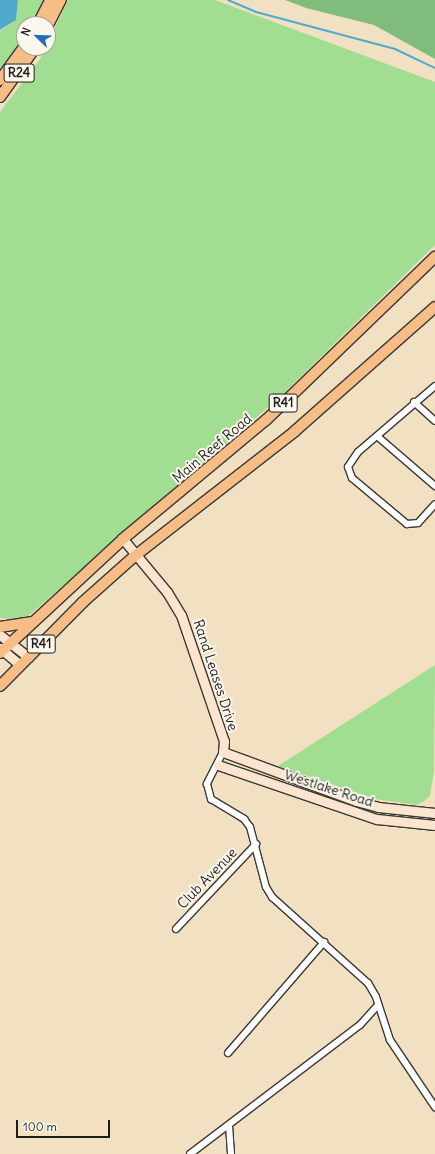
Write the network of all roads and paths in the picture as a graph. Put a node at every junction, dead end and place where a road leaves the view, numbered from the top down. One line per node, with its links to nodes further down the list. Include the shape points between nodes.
1 (50, 0): 3 (main road)
2 (60, 0): 4 (main road)
3 (42, 16)
4 (52, 16)
5 (17, 56): 7 (main road, R24)
6 (29, 56): 8 (main road, R24)
7 (0, 80)
8 (0, 97)
9 (435, 257): 17 (main road, Main Reef Road / R41, via 266,420)
10 (435, 308): 18 (main road, R41, via 295,431)
11 (435, 386): 12 (street)
12 (414, 402): 13 (street); 14 (street)
13 (435, 421)
14 (377, 436): 15 (street); 16 (street, via 350,461 349,475 409,525 418,523)
15 (435, 486)
16 (435, 504)
17 (123, 539): 18 (street, Rand Leases Drive); 19 (main road, Main Reef Road / R41)
18 (136, 555): 24 (main road, R41, via 83,602); 27 (street, Rand Leases Drive, via 167,592 181,615 221,734)
19 (32, 622): 20 (main road); 22 (main road, Main Reef Road / R41)
20 (0, 627)
21 (0, 635): 22 (street)
22 (10, 642): 23 (main road, Main Reef Road / R41); 24 (street)
23 (1, 650): 25 (street)
24 (28, 657): 25 (main road, R41)
25 (20, 665): 26 (main road, R41)
26 (0, 686)
27 (223, 752): 28 (street, Rand Leases Drive); 29 (street, via 356,801 378,807)
28 (218, 765): 30 (street, Westlake Road, via 377,819); 31 (street, Rand Leases Drive, via 211,773 207,792 211,799 244,819)
29 (435, 813)
30 (435, 825)
31 (256, 844): 32 (street, Club Avenue); 33 (street, Rand Leases Drive, via 258,860 270,894)
32 (176, 928)
33 (324, 942): 34 (street, Rand Leases Drive, via 362,975 372,989); 35 (street)
34 (378, 1005): 36 (street, Rand Leases Drive, via 390,1040); 37 (street, via 360,1024)
35 (228, 1053)
36 (435, 1108)
37 (229, 1125): 38 (street); 39 (street)
38 (190, 1154)
39 (231, 1154)

